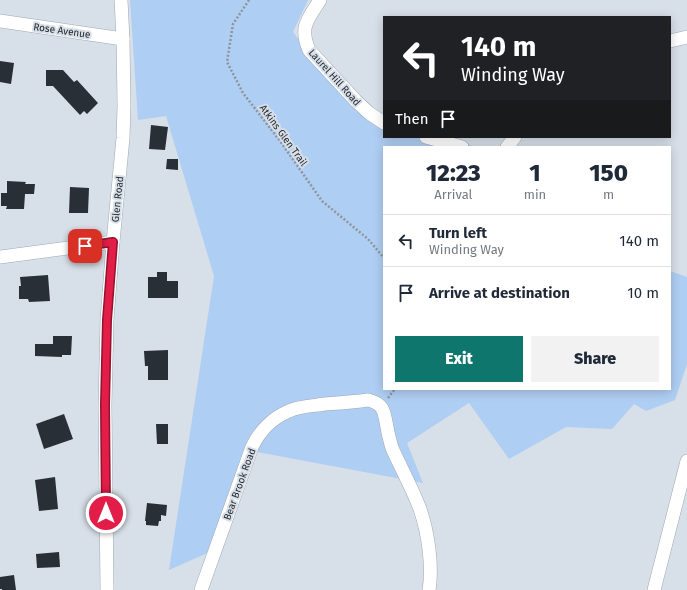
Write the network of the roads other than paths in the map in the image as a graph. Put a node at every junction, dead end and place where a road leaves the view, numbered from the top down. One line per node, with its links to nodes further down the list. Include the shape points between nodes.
1 (121, 0): 5 (street, Glen Road)
2 (320, 0): 7 (street, Laurel Hill Road, via 304,30 309,50 356,101)
3 (0, 21): 5 (street, Rose Avenue)
4 (687, 37): 6 (street)
5 (123, 39): 12 (street, Glen Road, via 123,138)
6 (671, 41)
7 (383, 122)
8 (430, 138): 10 (street)
9 (514, 138): 11 (street)
10 (458, 146)
11 (508, 146)
12 (113, 242): 13 (street); 16 (street, Glen Road, via 107,320 105,405)
13 (0, 257)
14 (687, 461): 15 (street)
15 (681, 508): 19 (street)
16 (107, 590)
17 (201, 590): 18 (street, Bear Brook Road, via 252,447 264,428 288,411 302,407 368,400 381,406 384,412 392,447 420,511 430,564)
18 (429, 590)
19 (654, 590)

